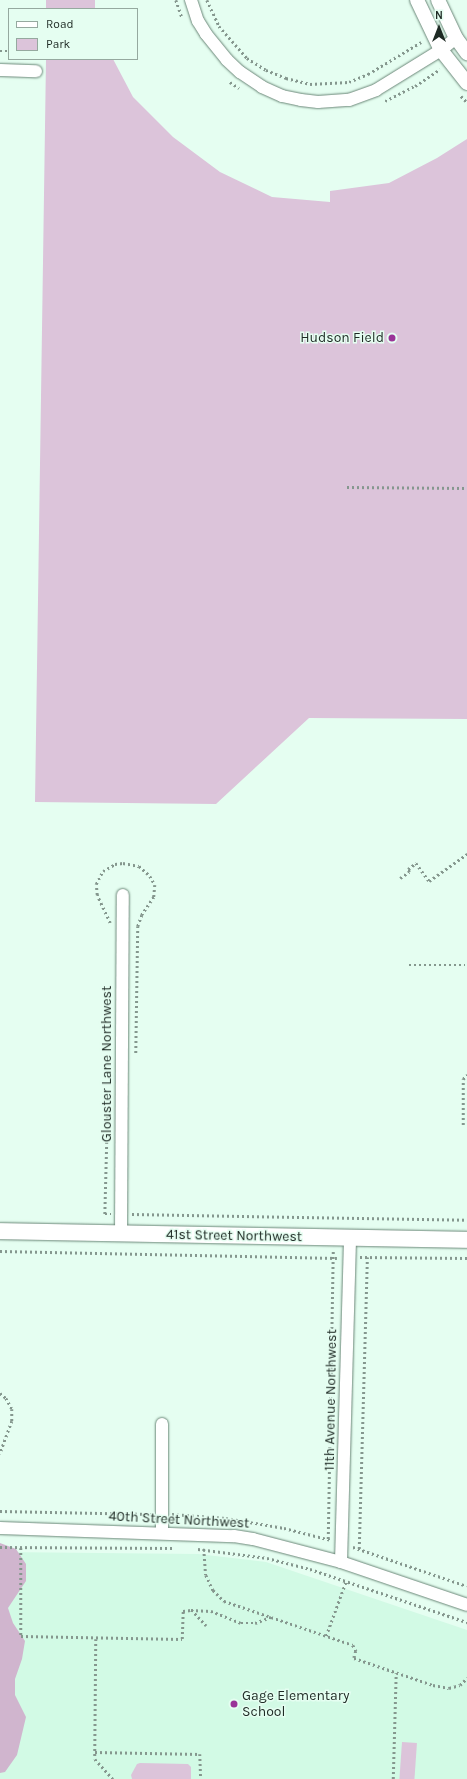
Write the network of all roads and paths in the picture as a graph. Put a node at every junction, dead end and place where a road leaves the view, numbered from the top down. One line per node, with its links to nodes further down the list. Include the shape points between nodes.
1 (176, 0): 6 (path)
2 (191, 0): 9 (street, via 198,21 206,34 240,72 262,87 282,96 301,100 349,100 364,95 387,85)
3 (207, 0): 8 (path, via 219,26 247,58 266,70 310,84 349,82 368,74)
4 (417, 0): 9 (street)
5 (438, 0): 7 (street)
6 (185, 23)
7 (456, 38): 9 (street); 10 (street)
8 (421, 42)
9 (441, 50): 15 (street)
10 (467, 53)
11 (440, 69): 17 (path, via 415,86)
12 (0, 70): 13 (street)
13 (36, 71)
14 (228, 79): 16 (path)
15 (467, 83)
16 (244, 91)
17 (381, 102)
18 (348, 487): 19 (path)
19 (467, 488)
20 (467, 854): 21 (path, via 429,881 416,863 408,869 410,872)
21 (400, 878)
22 (123, 895): 30 (street, Glouster Lane Northwest)
23 (408, 965): 24 (path)
24 (465, 965)
25 (467, 1076): 26 (path, via 463,1079)
26 (463, 1125)
27 (133, 1214): 28 (path)
28 (467, 1220)
29 (0, 1231): 30 (main road, 41st Street Northwest)
30 (121, 1234): 31 (main road, 41st Street Northwest)
31 (350, 1238): 32 (main road, 41st Street Northwest); 35 (street, 11th Avenue Northwest)
32 (467, 1240)
33 (0, 1250): 41 (path, via 333,1258 328,1539 226,1518)
34 (367, 1257): 35 (path); 36 (path); 50 (path)
35 (349, 1258): 44 (street, 11th Avenue Northwest)
36 (467, 1258)
37 (0, 1393): 39 (path, via 12,1409 12,1421)
38 (162, 1424): 41 (street)
39 (0, 1454)
40 (0, 1511): 41 (path)
41 (162, 1514): 43 (street)
42 (0, 1528): 43 (street, 40th Street Northwest)
43 (162, 1533): 51 (street, 40th Street Northwest, via 253,1538)
44 (343, 1544): 50 (path); 51 (street, 11th Avenue Northwest)
45 (0, 1547): 46 (path)
46 (21, 1548): 47 (path); 60 (path, via 21,1636)
47 (178, 1548)
48 (192, 1548): 49 (path)
49 (204, 1549): 52 (path, via 267,1558); 56 (path, via 206,1575 213,1590 224,1601)
50 (359, 1549): 53 (path)
51 (341, 1562): 54 (street, 40th Street Northwest)
52 (346, 1581): 57 (path); 59 (path)
53 (467, 1586)
54 (467, 1605)
55 (191, 1610): 56 (path, via 211,1611 241,1623 255,1623); 58 (path); 60 (path, via 183,1611 182,1639)
56 (272, 1617): 59 (path)
57 (467, 1622)
58 (206, 1626)
59 (326, 1636): 61 (path, via 353,1645 356,1651 354,1658)
60 (96, 1639): 63 (path)
61 (396, 1673): 62 (path, via 449,1688 460,1685); 66 (path)
62 (467, 1678)
63 (94, 1752): 64 (path, via 94,1759); 65 (path, via 200,1754)
64 (113, 1779)
65 (200, 1779)
66 (393, 1779)

